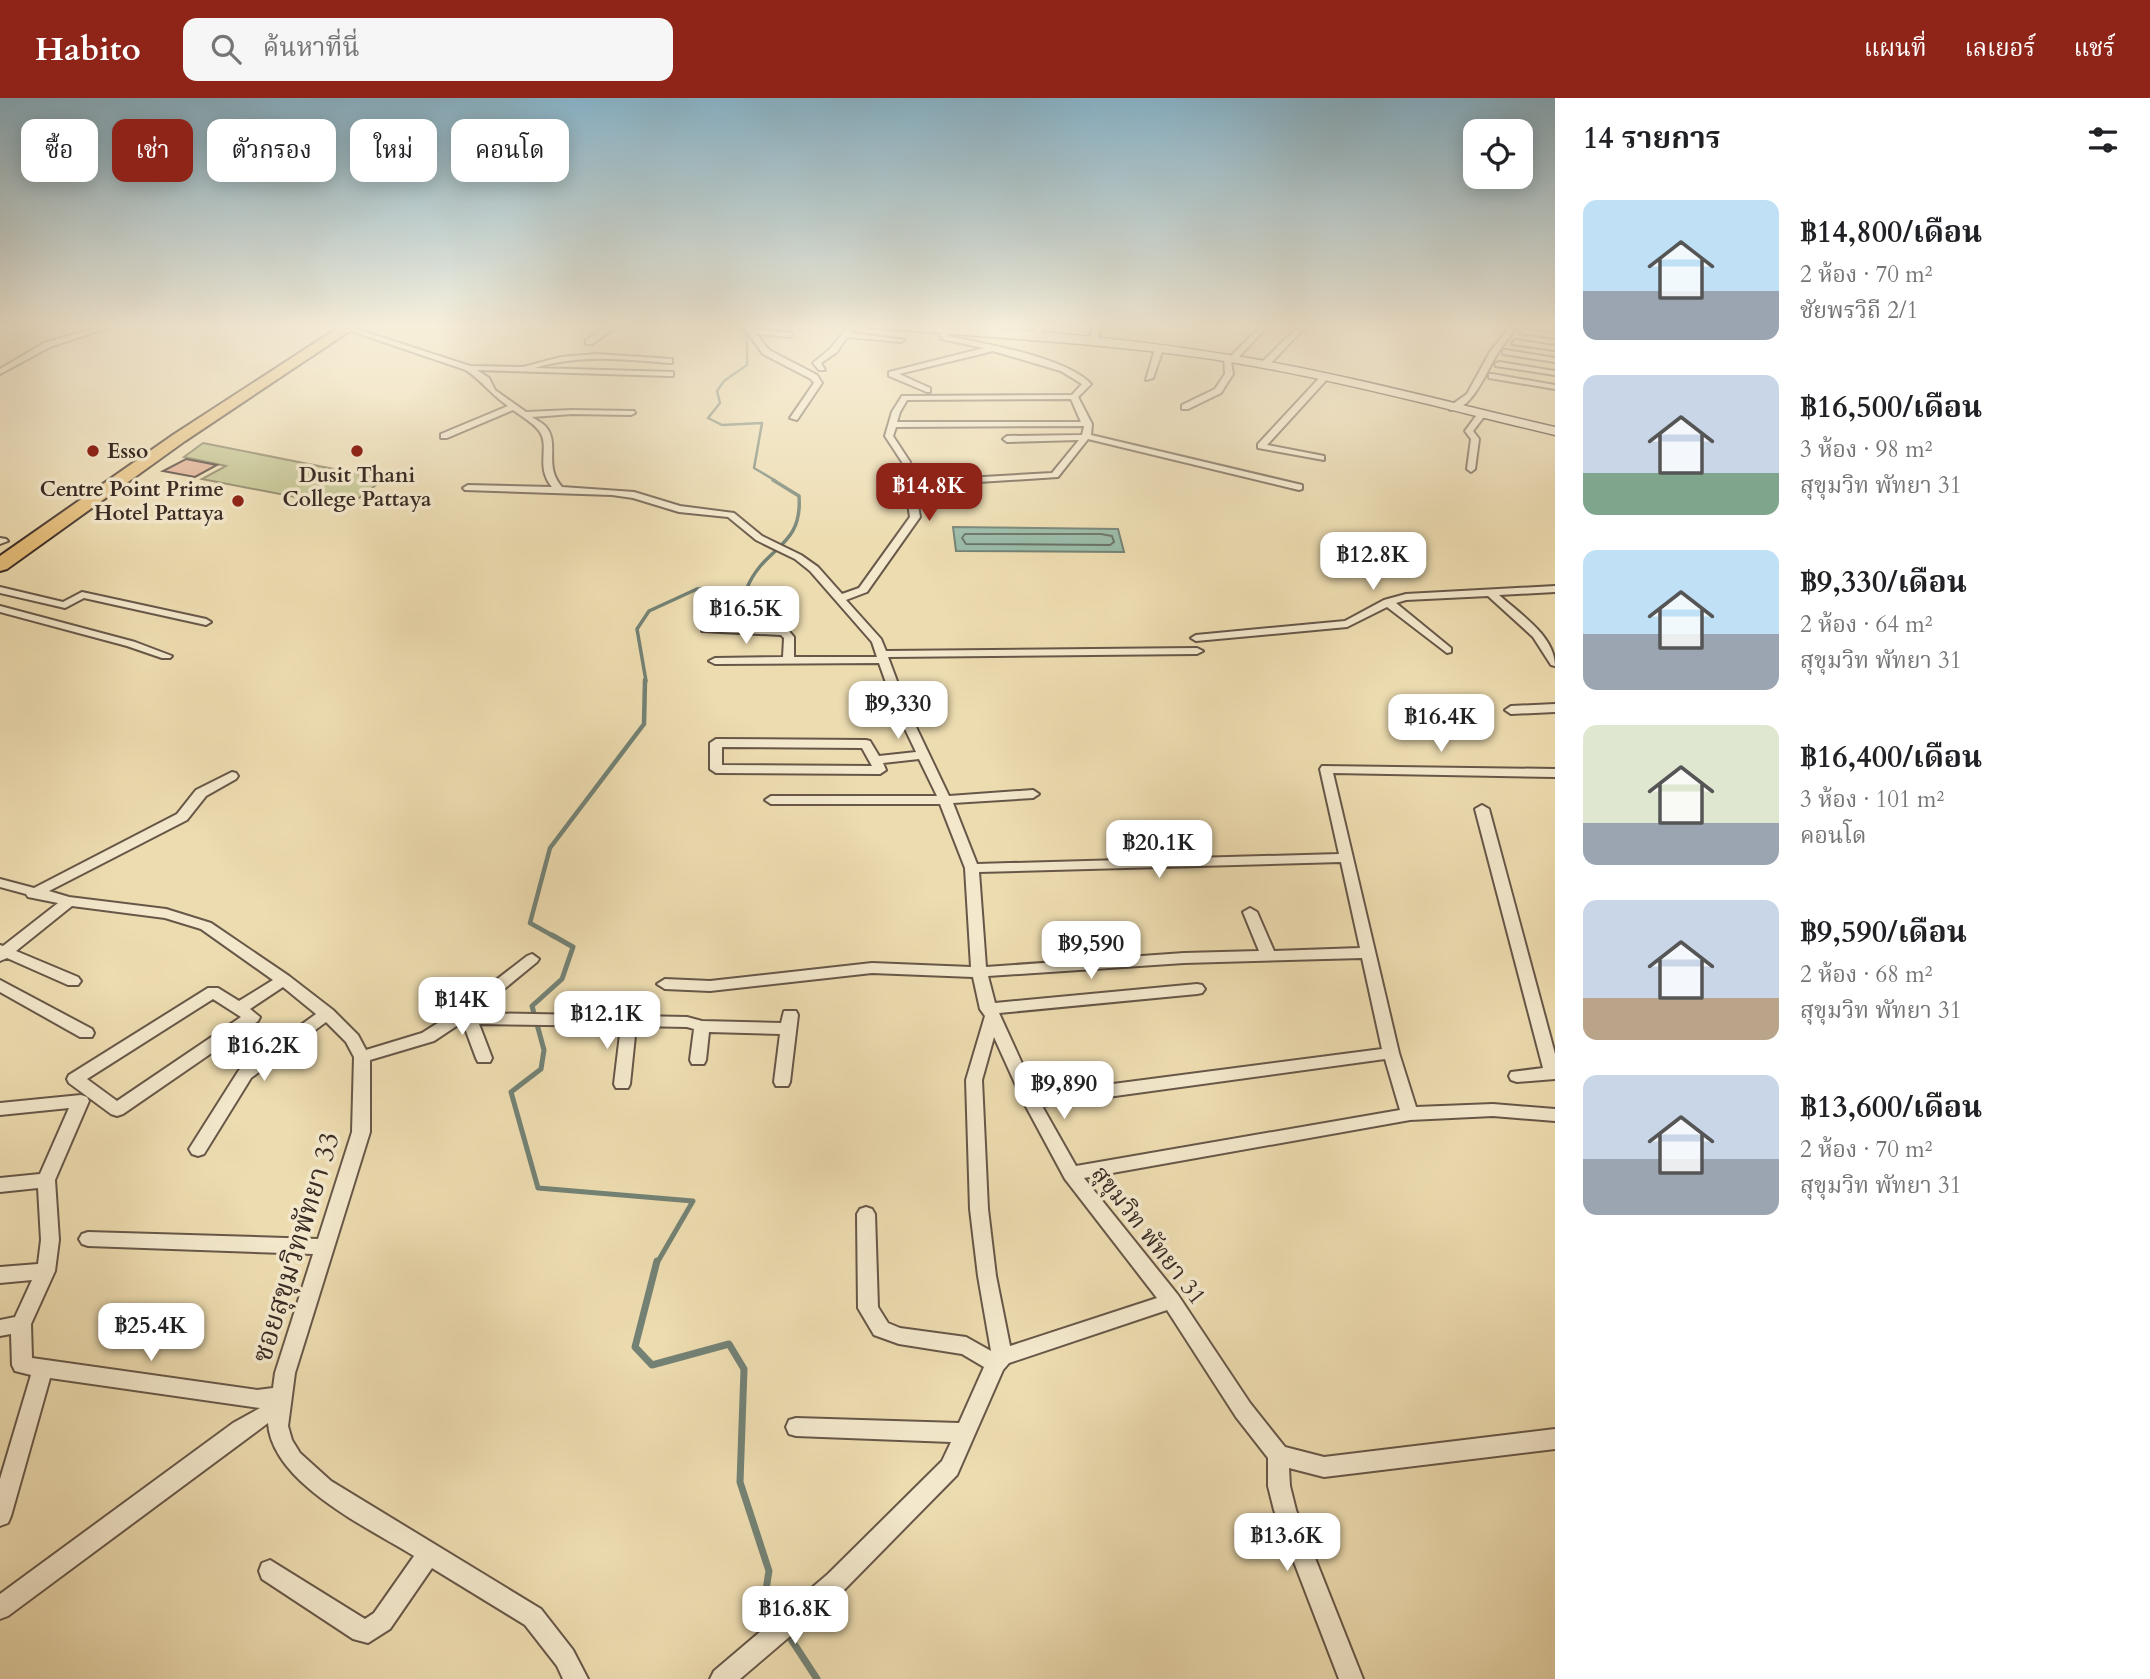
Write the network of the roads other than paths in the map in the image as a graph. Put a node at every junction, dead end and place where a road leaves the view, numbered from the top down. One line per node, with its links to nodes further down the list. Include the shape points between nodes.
1 (1074, 397): 18 (street)
2 (226, 398): 30 (highway)
3 (237, 398): 31 (highway)
4 (501, 398): 11 (street)
5 (808, 398): 17 (street)
6 (942, 398): 19 (street, via 905,398)
7 (1204, 398): 12 (street)
8 (1311, 398): 24 (street, via 1261,446)
9 (1411, 398): 13 (main road)
10 (1466, 398): 13 (street)
11 (513, 407): 16 (street); 21 (street)
12 (1185, 407)
13 (1453, 408): 15 (main road)
14 (631, 413): 16 (street)
15 (1482, 414): 20 (main road); 25 (street, via 1469,431 1475,439)
16 (524, 415): 29 (street, via 543,429 548,477)
17 (794, 418)
18 (1088, 424): 19 (street); 22 (street)
19 (892, 425): 26 (street, via 888,436 906,462)
20 (1555, 431)
21 (444, 436)
22 (1085, 437): 23 (street); 26 (street, via 1055,475); 27 (street)
23 (1007, 439)
24 (1321, 458)
25 (1471, 469)
26 (910, 484): 38 (street, via 915,517 863,590)
27 (1299, 487)
28 (468, 488): 29 (street, สุขุมวิท พัทยา 31)
29 (559, 490): 38 (street, สุขุมวิท พัทยา 31, via 634,495 679,509 721,512 814,569)
30 (66, 499): 31 (highway, via 86,497); 32 (highway)
31 (92, 502): 33 (highway)
32 (1, 542)
33 (0, 565)
34 (1555, 589): 36 (street)
35 (0, 590): 42 (street, via 65,605 82,595)
36 (1535, 591): 37 (street); 39 (street)
37 (1491, 593): 40 (street); 44 (street)
38 (841, 598): 50 (street, สุขุมวิท พัทยา 31, via 877,641)
39 (1555, 601)
40 (1388, 602): 46 (street, via 1347,624); 47 (street)
41 (0, 609): 49 (street)
42 (206, 622)
43 (706, 629): 51 (street, via 784,632 789,637)
44 (1536, 635): 45 (street); 53 (street)
45 (1555, 636)
46 (1196, 638)
47 (1447, 650)
48 (1197, 651): 50 (street)
49 (166, 656)
50 (883, 657): 51 (street); 56 (street, สุขุมวิท พัทยา 31)
51 (788, 660): 52 (street)
52 (715, 661)
53 (1555, 663)
54 (1555, 708): 55 (street)
55 (1511, 710)
56 (923, 755): 57 (street); 62 (street, สุขุมวิท พัทยา 31)
57 (877, 760): 57 (street, via 866,744 716,743 716,769 880,770)
58 (1555, 773): 64 (street, via 1326,769)
59 (232, 776): 67 (street, via 201,793 182,817)
60 (1033, 794): 62 (street)
61 (771, 800): 62 (street)
62 (944, 800): 65 (street, สุขุมวิท พัทยา 31)
63 (1482, 809): 91 (street)
64 (1346, 858): 65 (street); 71 (street)
65 (972, 868): 74 (street, สุขุมวิท พัทยา 31)
66 (0, 883): 67 (street)
67 (33, 894): 68 (street)
68 (69, 901): 70 (street); 75 (street, via 166,914 206,926)
69 (1250, 912): 72 (street)
70 (2, 952): 76 (street)
71 (1368, 953): 72 (street); 87 (street)
72 (1268, 956): 74 (street)
73 (532, 958): 83 (street)
74 (979, 972): 77 (street, via 858,968 710,986); 81 (street, สุขุมวิท พัทยา 31)
75 (284, 980): 80 (street); 82 (street)
76 (74, 981)
77 (665, 984)
78 (0, 985): 86 (street)
79 (1198, 989): 81 (street)
80 (238, 1009): 80 (street, via 213,992 75,1079 117,1110 252,1017)
81 (990, 1013): 95 (street, สุขุมวิท พัทยา 31); 111 (street, via 974,1080 979,1209)
82 (327, 1014): 88 (street); 99 (street, via 245,1074)
83 (464, 1020): 84 (street); 88 (street, via 428,1037); 89 (street)
84 (629, 1022): 85 (street); 94 (street)
85 (702, 1026): 90 (street); 93 (street, via 789,1022)
86 (86, 1033)
87 (1391, 1053): 95 (street); 97 (street)
88 (362, 1057): 105 (street, ซอยสุขุมวิทพัทยา 33, via 360,1132)
89 (484, 1058)
90 (698, 1060)
91 (1554, 1073): 92 (street)
92 (1517, 1076)
93 (782, 1082)
94 (622, 1084)
95 (1031, 1101): 100 (street, สุขุมวิท พัทยา 31)
96 (0, 1109): 101 (street, via 80,1101)
97 (1409, 1114): 98 (street, via 1493,1110); 100 (street)
98 (1555, 1115)
99 (198, 1149)
100 (1071, 1174): 108 (street, สุขุมวิท พัทยา 31)
101 (46, 1180): 102 (street); 106 (street, via 50,1240)
102 (0, 1185)
103 (866, 1214): 111 (street, via 868,1308 881,1329 966,1346)
104 (88, 1239): 105 (street)
105 (323, 1247): 113 (street, ซอยสุขุมวิทพัทยา 33)
106 (46, 1271): 107 (street); 109 (street)
107 (0, 1275)
108 (1171, 1301): 111 (street); 117 (street, สุขุมวิท พัทยา 31)
109 (21, 1324): 110 (street); 112 (street, via 22,1365)
110 (0, 1328)
111 (998, 1360): 115 (street)
112 (43, 1367): 113 (street); 118 (street)
113 (280, 1403): 119 (street, ซอยสุขุมวิทพัทยา 33, via 278,1426 293,1460 323,1489); 121 (street)
114 (796, 1427): 115 (street)
115 (964, 1433): 123 (street, via 950,1468 836,1582)
116 (1555, 1438): 117 (street, via 1324,1467)
117 (1278, 1455): 124 (street, via 1285,1510)
118 (0, 1516)
119 (429, 1553): 120 (street, via 382,1621 368,1631 360,1631); 122 (street, ซอยสุขุมวิทพัทยา 33, via 533,1617)
120 (270, 1571)
121 (0, 1608)
122 (576, 1679)
123 (722, 1679)
124 (1350, 1679)

